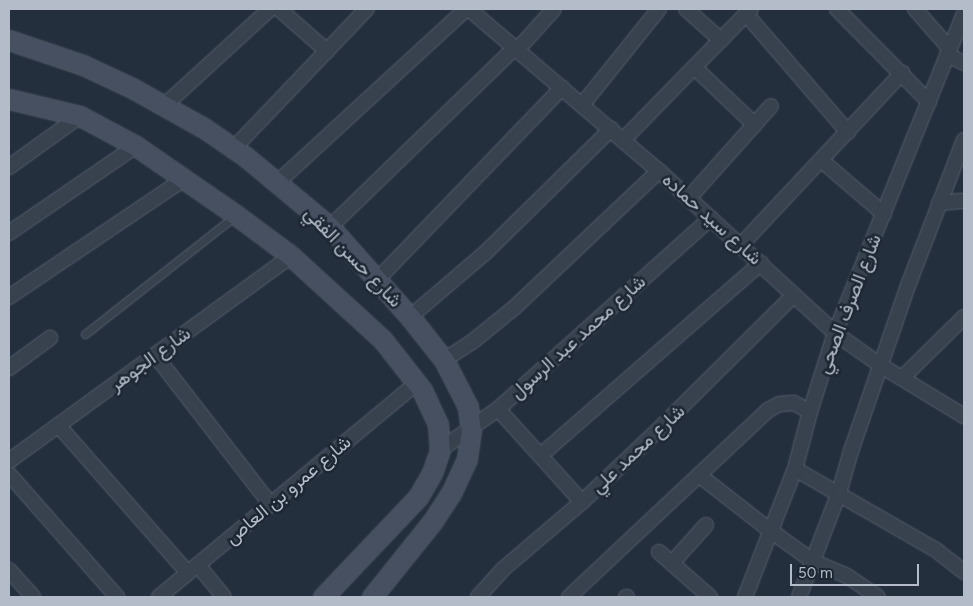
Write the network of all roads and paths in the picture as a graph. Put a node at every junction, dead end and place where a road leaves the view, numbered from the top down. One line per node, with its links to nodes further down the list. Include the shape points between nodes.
1 (270, 9): 24 (street)
2 (279, 9): 15 (street)
3 (367, 9): 15 (street)
4 (468, 9): 14 (street, شارع سيد حماده); 38 (street)
5 (554, 9): 14 (street)
6 (660, 9): 23 (street)
7 (686, 9): 13 (street)
8 (837, 9): 19 (street)
9 (915, 9): 16 (street)
10 (749, 12): 13 (street); 29 (street)
11 (964, 14): 16 (street, شارع الصرف الصحي)
12 (9, 40): 24 (street, شارع حسن الفقي, via 83,65)
13 (721, 40): 18 (street)
14 (516, 49): 20 (street, شارع سيد حماده); 45 (street)
15 (327, 51): 33 (street)
16 (949, 52): 17 (street); 22 (street, شارع الصرف الصحي)
17 (964, 63)
18 (694, 67): 27 (street); 30 (street)
19 (902, 74): 22 (street); 29 (street)
20 (562, 88): 23 (street, شارع سيد حماده); 50 (street)
21 (9, 99): 26 (street, شارع حسن الفقي)
22 (929, 102): 42 (street, شارع الصرف الصحي)
23 (582, 105): 28 (street, شارع سيد حماده)
24 (164, 106): 33 (street, شارع حسن الفقي)
25 (771, 106): 27 (street)
26 (80, 116): 32 (street, شارع حسن الفقي); 35 (street)
27 (755, 125): 39 (street)
28 (611, 129): 30 (street, شارع سيد حماده); 53 (street, via 485,253)
29 (848, 132): 34 (street)
30 (623, 140): 36 (street, شارع سيد حماده)
31 (964, 140): 41 (street)
32 (136, 146): 37 (street, شارع حسن الفقي); 46 (street)
33 (234, 148): 38 (street, شارع حسن الفقي)
34 (821, 160): 42 (street); 47 (street)
35 (9, 166)
36 (659, 171): 39 (street, شارع سيد حماده); 59 (street, via 515,307)
37 (184, 179): 43 (street, شارع حسن الفقي); 52 (street)
38 (278, 182): 45 (street, شارع حسن الفقي)
39 (689, 198): 44 (street, شارع سيد حماده)
40 (964, 201): 41 (street)
41 (939, 202): 60 (street)
42 (884, 214): 55 (street, شارع الصرف الصحي)
43 (236, 215): 48 (street, شارع حسن الفقي); 56 (lane)
44 (711, 218): 47 (street, شارع سيد حماده); 64 (street, شارع محمد عبد الرسول)
45 (330, 228): 50 (street, شارع حسن الفقي)
46 (9, 233)
47 (741, 246): 49 (street, شارع سيد حماده)
48 (291, 256): 58 (street, شارع الجوهر); 63 (street, شارع حسن الفقي, via 382,339)
49 (760, 263): 51 (street, شارع سيد حماده); 70 (street)
50 (376, 280): 53 (street, شارع حسن الفقي)
51 (794, 296): 55 (street, شارع سيد حماده); 76 (street, شارع محمد علي)
52 (9, 297)
53 (410, 317): 59 (street, شارع حسن الفقي)
54 (964, 317): 62 (street)
55 (835, 333): 60 (street, شارع سيد حماده); 65 (street, شارع الصرف الصحي)
56 (85, 334)
57 (50, 338): 61 (street)
58 (155, 355): 67 (street, شارع الجوهر); 77 (street)
59 (444, 360): 68 (street, شارع حسن الفقي, via 468,407)
60 (880, 364): 62 (street, شارع سيد حماده); 75 (street)
61 (9, 368)
62 (902, 378): 66 (street, شارع سيد حماده)
63 (418, 383): 69 (street, شارع حسن الفقي, via 438,424); 77 (street, شارع عمرو بن العاص)
64 (498, 409): 68 (street, شارع محمد عبد الرسول); 70 (street)
65 (810, 412): 72 (street, شارع الصرف الصحي); 74 (street, via 794,403 780,404 768,410)
66 (963, 413)
67 (58, 425): 71 (street, شارع الجوهر); 83 (street)
68 (471, 430): 69 (street, شارع محمد عبد الرسول); 91 (street, شارع حسن الفقي, via 467,459 451,493)
69 (440, 450): 90 (street, شارع حسن الفقي, via 432,473 418,497)
70 (541, 455): 76 (street)
71 (9, 462)
72 (795, 469): 75 (street); 79 (street, شارع الصرف الصحي)
73 (9, 474): 87 (street)
74 (699, 475): 79 (street); 93 (street)
75 (839, 492): 81 (street); 85 (street, via 936,550)
76 (582, 502): 92 (street, شارع محمد علي, via 508,564)
77 (270, 505): 83 (street, شارع عمرو بن العاص)
78 (706, 525): 82 (street)
79 (771, 532): 81 (street); 95 (street, شارع الصرف الصحي)
80 (659, 552): 82 (street)
81 (814, 562): 96 (street); 97 (street, via 847,576)
82 (672, 564): 94 (street)
83 (193, 569): 88 (street, شارع عمرو بن العاص); 89 (street)
84 (9, 570): 86 (street)
85 (964, 572)
86 (33, 597)
87 (117, 597)
88 (159, 597)
89 (224, 597)
90 (323, 597)
91 (372, 597)
92 (478, 597)
93 (569, 597)
94 (710, 597)
95 (745, 597)
96 (799, 597)
97 (878, 597)

